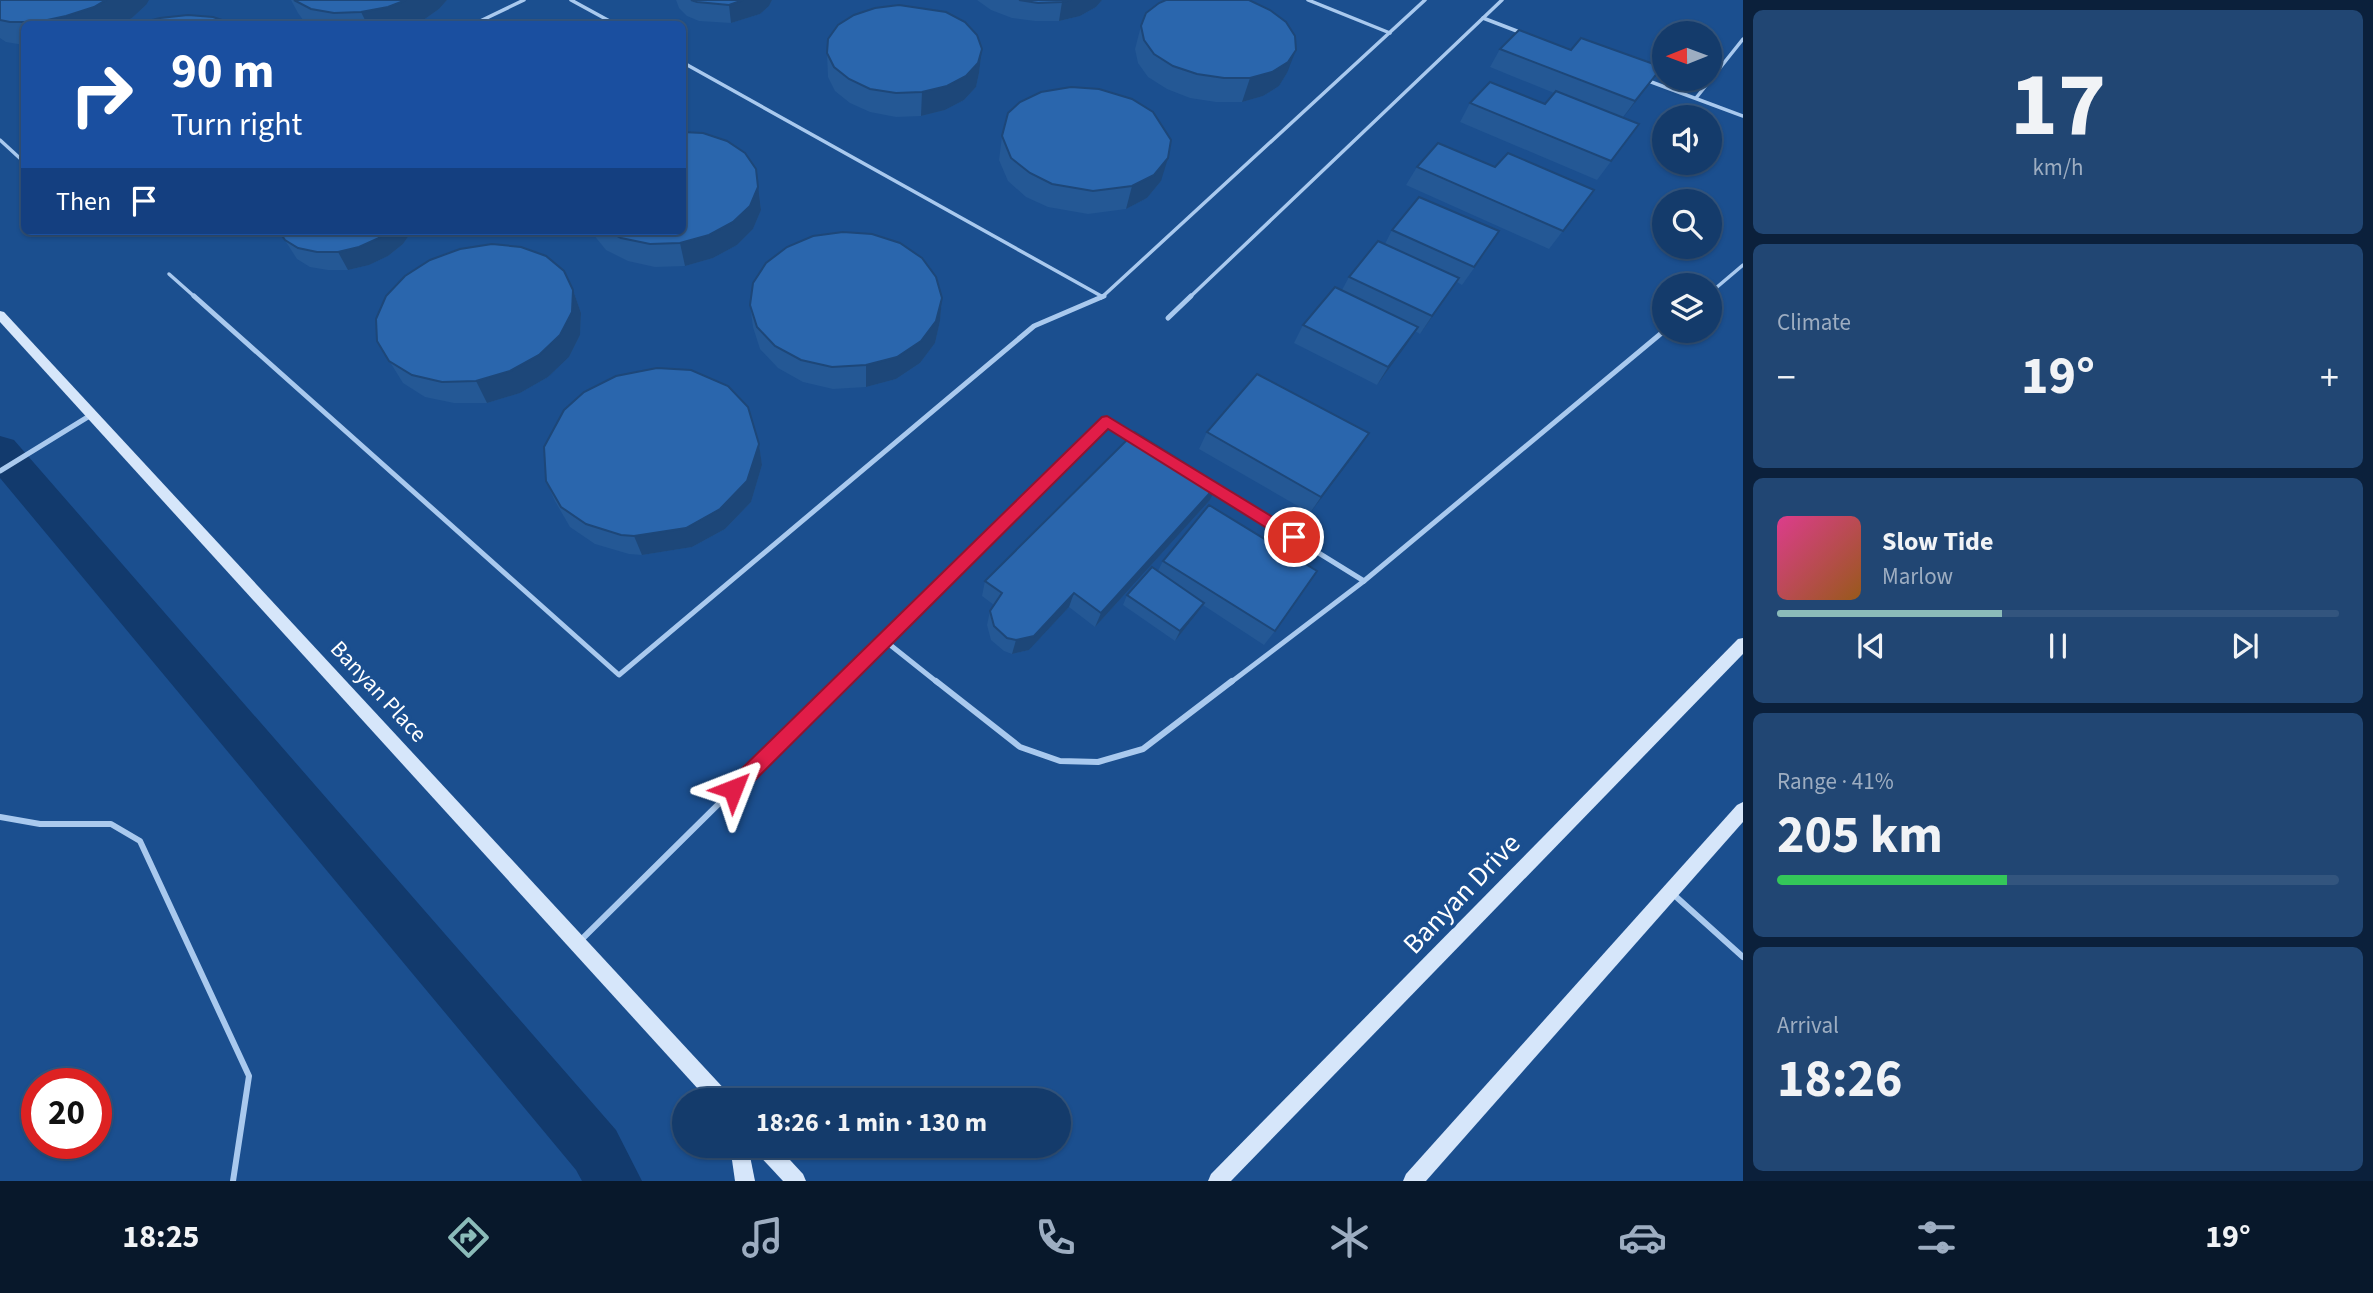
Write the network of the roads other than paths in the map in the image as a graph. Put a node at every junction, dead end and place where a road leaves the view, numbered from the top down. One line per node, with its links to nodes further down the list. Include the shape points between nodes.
1 (524, 0): 7 (lane)
2 (571, 0): 8 (lane)
3 (1308, 0): 9 (lane)
4 (1425, 0): 9 (lane)
5 (1502, 0): 6 (lane)
6 (1483, 18): 10 (lane); 23 (lane)
7 (480, 21)
8 (610, 21)
9 (1390, 33): 21 (lane)
10 (1533, 37)
11 (1743, 39): 14 (lane)
12 (686, 64): 21 (lane)
13 (1646, 79): 14 (lane)
14 (1696, 99): 15 (lane)
15 (1743, 116)
16 (0, 140): 17 (lane)
17 (21, 159)
18 (1743, 265): 20 (lane)
19 (169, 274): 21 (lane, via 619,675 1034,326)
20 (1722, 283)
21 (1103, 298)
22 (0, 315): 25 (street, Banyan Place)
23 (1168, 318)
24 (1652, 341): 29 (lane)
25 (91, 415): 27 (lane); 35 (street, Banyan Place)
26 (1142, 443): 30 (lane, via 1107,421)
27 (0, 471)
28 (1200, 479): 29 (lane)
29 (1364, 581): 30 (lane, via 1143,749 1098,762 1060,761 1020,747)
30 (884, 640): 35 (lane)
31 (1743, 644): 43 (street, Banyan Drive)
32 (1743, 810): 34 (street)
33 (0, 817): 40 (lane, via 40,824 111,824 140,841 249,1076)
34 (1670, 892): 36 (lane); 44 (street)
35 (578, 943): 37 (street, Banyan Place)
36 (1743, 957)
37 (710, 1088)
38 (741, 1158): 41 (street)
39 (775, 1158): 42 (street)
40 (233, 1181)
41 (745, 1181)
42 (796, 1181)
43 (1218, 1181)
44 (1413, 1181)

